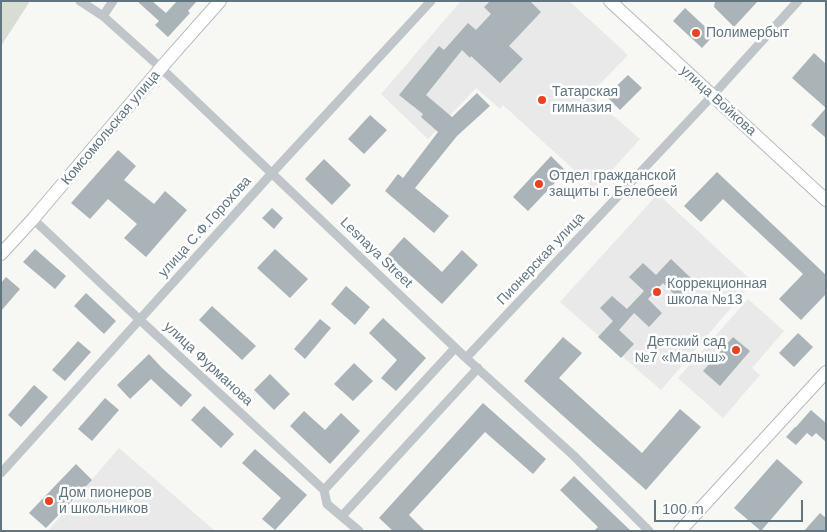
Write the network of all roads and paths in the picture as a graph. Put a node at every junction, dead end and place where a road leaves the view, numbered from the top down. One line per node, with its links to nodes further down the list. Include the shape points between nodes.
1 (80, 1): 7 (street, Lesnaya Street)
2 (113, 1): 7 (street)
3 (220, 1): 8 (street, Комсомольская улица)
4 (431, 1): 10 (street, улица С.Ф.Горохова)
5 (610, 1): 9 (street, улица Войкова)
6 (798, 1): 9 (street, Пионерская улица)
7 (103, 16): 8 (street, Lesnaya Street)
8 (161, 68): 10 (street, Lesnaya Street); 12 (street, Комсомольская улица)
9 (713, 95): 11 (street, улица Войкова); 16 (street, Пионерская улица)
10 (272, 173): 14 (street, улица С.Ф.Горохова); 15 (street, Lesnaya Street)
11 (826, 200)
12 (33, 220): 13 (street, Комсомольская улица); 14 (street, улица Фурманова)
13 (1, 254)
14 (140, 320): 19 (street, улица С.Ф.Горохова); 20 (street, улица Фурманова)
15 (455, 348): 16 (street, Lesnaya Street); 20 (street)
16 (466, 358): 17 (street, Lesnaya Street)
17 (478, 368): 21 (street); 23 (street, Lesnaya Street, via 573,455)
18 (826, 372): 24 (street)
19 (1, 473)
20 (324, 490): 21 (street, улица Фурманова, via 327,504)
21 (342, 516): 22 (street, улица Фурманова)
22 (359, 531)
23 (649, 531)
24 (680, 531)

